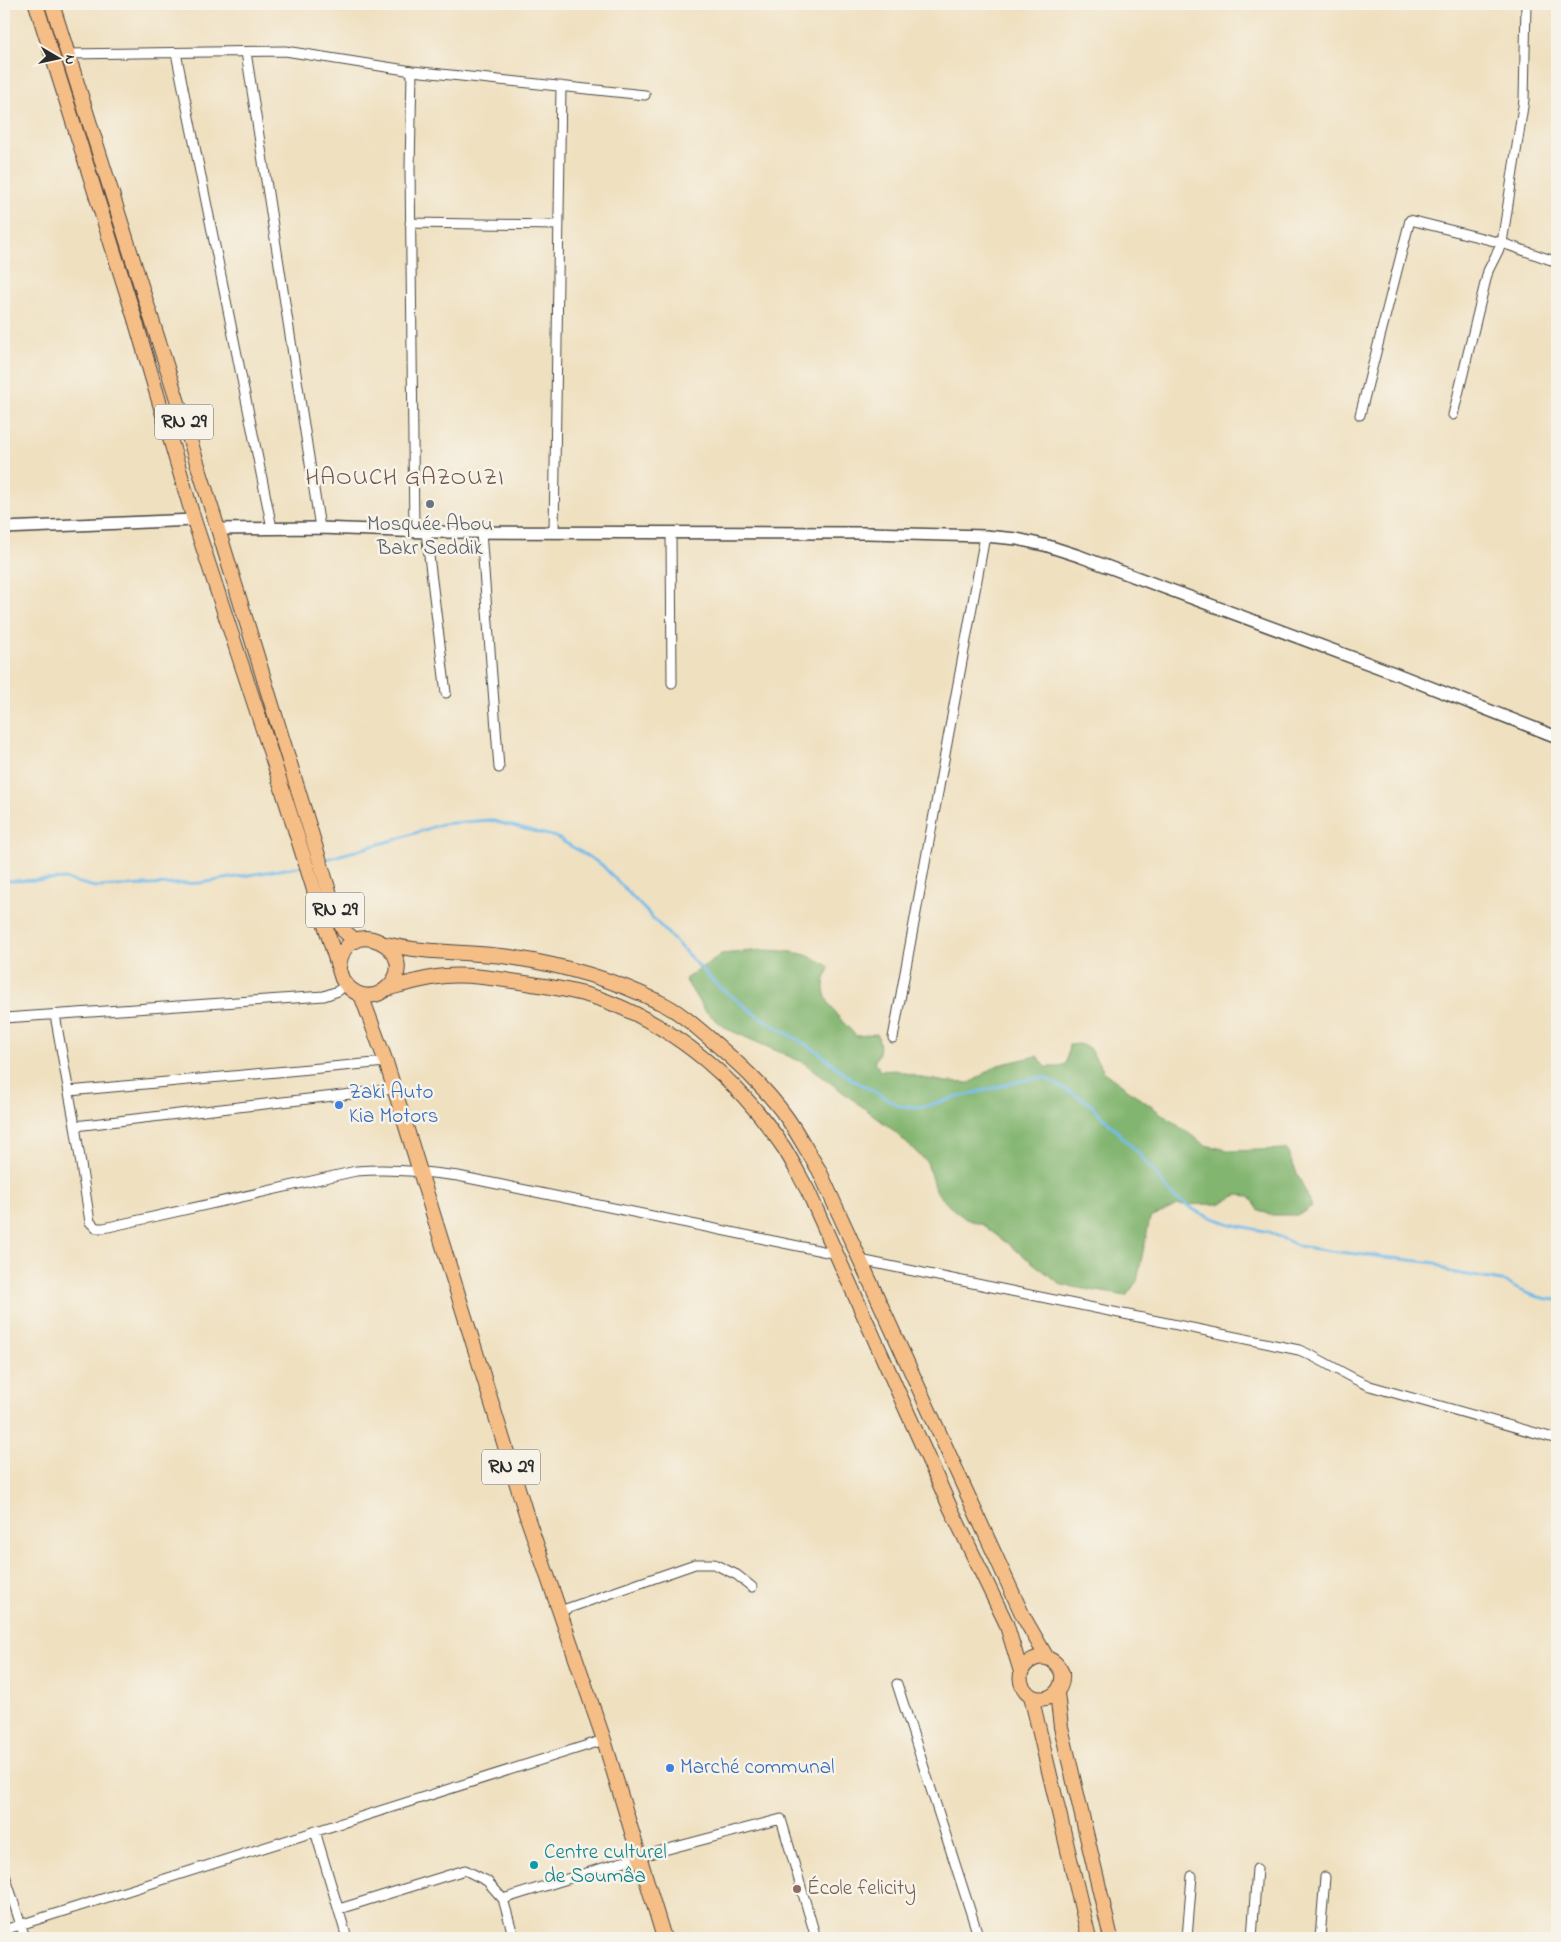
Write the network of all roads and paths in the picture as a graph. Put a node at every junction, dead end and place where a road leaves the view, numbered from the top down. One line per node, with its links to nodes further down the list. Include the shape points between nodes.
1 (36, 4): 16 (main road)
2 (52, 4): 6 (main road, RN 29)
3 (1526, 4): 12 (street, via 1524,100)
4 (246, 52): 5 (street); 7 (street, via 285,51); 19 (street)
5 (176, 53): 6 (street); 18 (street)
6 (67, 54): 20 (main road, RN 29)
7 (412, 71): 8 (street); 10 (street)
8 (561, 86): 9 (street); 11 (street)
9 (645, 95)
10 (410, 223): 11 (street); 21 (street)
11 (559, 225): 24 (street)
12 (1502, 243): 13 (street); 14 (street, via 1410,220); 15 (street, via 1488,271)
13 (1557, 262)
14 (1360, 415)
15 (1453, 415)
16 (194, 520): 17 (street); 31 (main road, via 301,850)
17 (4, 528)
18 (272, 528): 19 (street); 20 (street)
19 (320, 528): 21 (street)
20 (218, 529): 31 (main road, RN 29, via 314,842)
21 (414, 532): 22 (street)
22 (426, 532): 23 (street); 28 (street)
23 (481, 532): 24 (street); 30 (street)
24 (554, 532): 25 (street)
25 (671, 532): 26 (street); 27 (street)
26 (985, 536): 29 (street, via 1017,539 1079,556); 40 (street)
27 (672, 683)
28 (446, 693)
29 (1557, 737)
30 (499, 768)
31 (317, 876): 32 (main road, RN 29, via 340,924); 34 (main road)
32 (356, 941): 33 (main road, via 368,938); 34 (main road, via 342,954)
33 (386, 944): 36 (main road, via 394,954 397,967 394,979); 47 (main road, via 412,950 492,954 552,965 614,983 660,1002 681,1015 741,1065 787,1119 819,1170)
34 (339, 967): 35 (main road)
35 (345, 985): 37 (main road); 38 (street, via 324,996)
36 (386, 989): 37 (main road, via 374,995); 46 (main road, via 443,976 512,981 605,1000 658,1026 723,1075 756,1110 785,1149)
37 (361, 995): 41 (main road, RN 29)
38 (55, 1015): 39 (street); 43 (street)
39 (4, 1018)
40 (893, 1038)
41 (386, 1062): 42 (main road, RN 29); 43 (street)
42 (394, 1089): 44 (street); 45 (main road, RN 29)
43 (69, 1091): 44 (street)
44 (76, 1126): 45 (street, via 90,1222 100,1229 356,1171)
45 (418, 1170): 46 (street); 50 (main road, RN 29, via 527,1517)
46 (837, 1254): 52 (main road, via 949,1505 1006,1623)
47 (860, 1260): 48 (street, via 1299,1350 1370,1386); 51 (main road, via 1023,1616)
48 (1557, 1439)
49 (752, 1587): 50 (street, via 714,1564 695,1564)
50 (560, 1611): 56 (main road, RN 29)
51 (1047, 1658): 52 (main road, via 1031,1660); 54 (main road, via 1062,1673 1062,1683)
52 (1021, 1672): 55 (main road, via 1021,1683)
53 (898, 1684): 72 (street)
54 (1056, 1692): 55 (main road, via 1042,1699); 74 (main road)
55 (1031, 1696): 73 (main road)
56 (604, 1740): 57 (street); 58 (main road, RN 29)
57 (316, 1831): 64 (street); 65 (street)
58 (638, 1857): 63 (street); 70 (main road, RN 29); 71 (street, via 780,1819)
59 (1257, 1869): 76 (street)
60 (4, 1872): 65 (street)
61 (1192, 1876): 75 (street)
62 (1325, 1877): 77 (street)
63 (502, 1899): 64 (street, via 487,1880 465,1870); 69 (street)
64 (338, 1909): 68 (street)
65 (20, 1924): 66 (street); 67 (street)
66 (4, 1930)
67 (25, 1938)
68 (347, 1938)
69 (514, 1938)
70 (664, 1938)
71 (816, 1938)
72 (979, 1938)
73 (1089, 1938)
74 (1110, 1938)
75 (1187, 1938)
76 (1252, 1938)
77 (1320, 1938)

